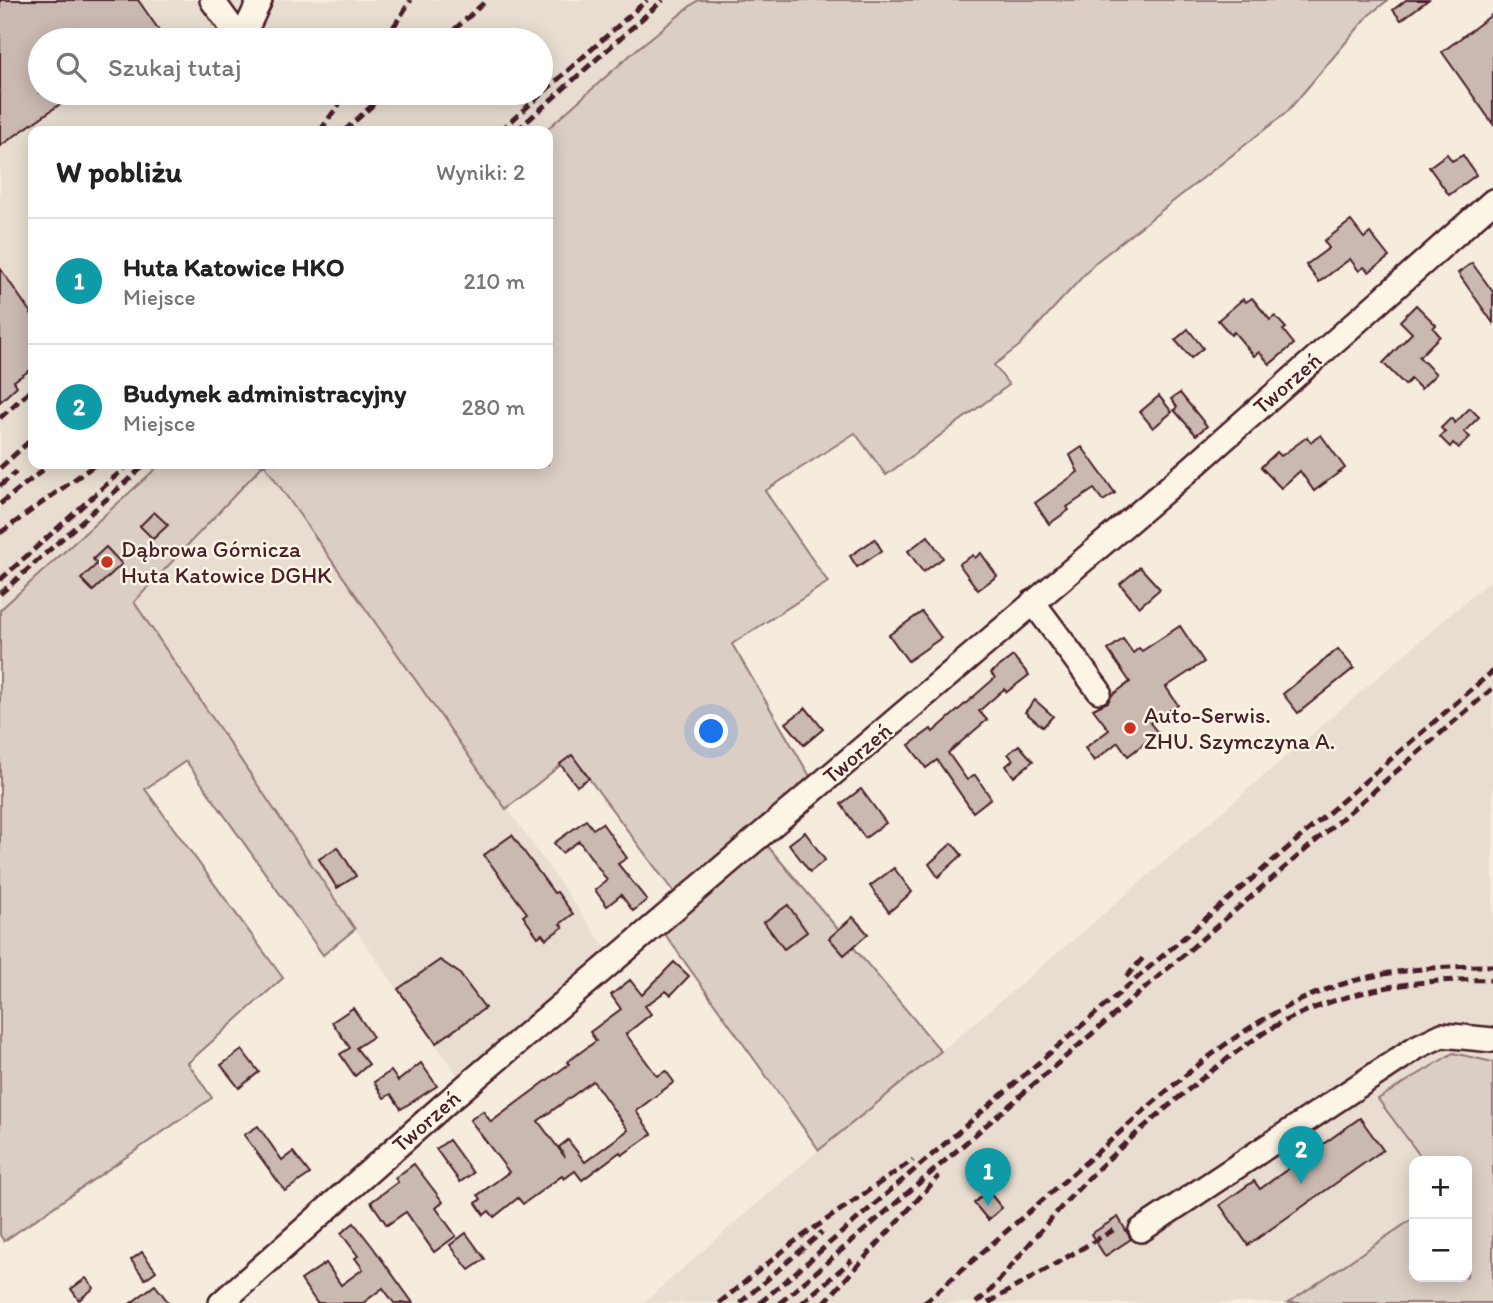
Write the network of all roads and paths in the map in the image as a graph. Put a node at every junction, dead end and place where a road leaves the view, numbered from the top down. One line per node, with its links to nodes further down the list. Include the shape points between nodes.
1 (212, 0): 3 (street)
2 (260, 0): 4 (street)
3 (232, 28)
4 (247, 28)
5 (1493, 201): 6 (street, Tworzeń)
6 (1033, 602): 7 (street); 10 (street, Tworzeń, via 445,1104)
7 (1099, 691)
8 (1493, 1040): 9 (street, via 1442,1035 1417,1047)
9 (1141, 1230)
10 (221, 1303)

